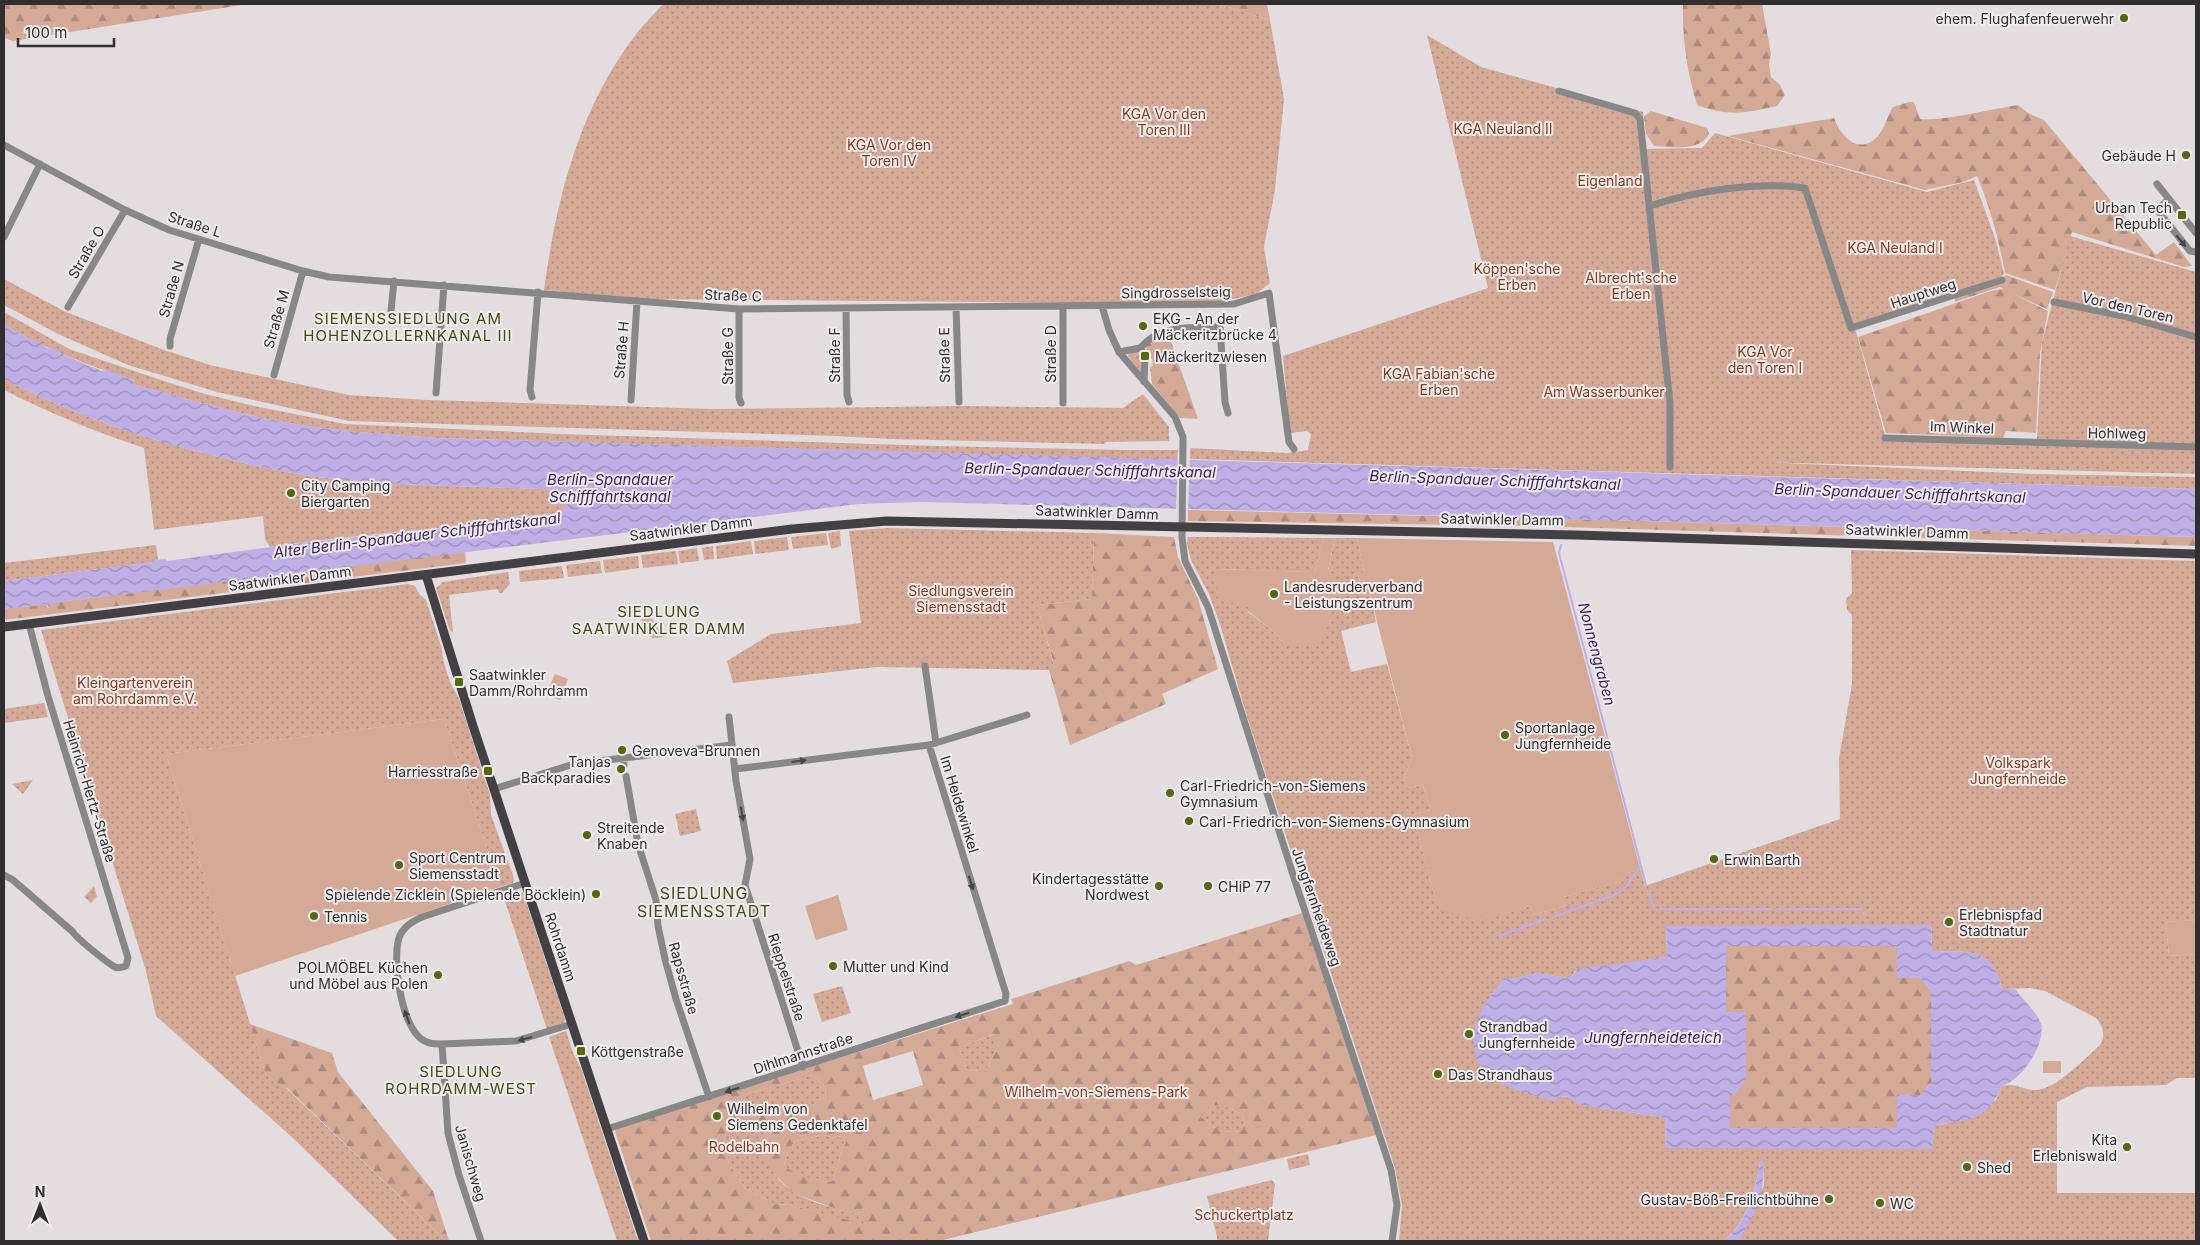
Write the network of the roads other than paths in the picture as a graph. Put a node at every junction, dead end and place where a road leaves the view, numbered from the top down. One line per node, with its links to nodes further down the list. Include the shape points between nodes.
1 (1559, 92): 6 (street, via 1629,111 1640,119)
2 (4, 145): 3 (street, Straße L)
3 (40, 164): 7 (street, Straße L); 9 (street)
4 (2157, 184): 5 (street)
5 (2169, 199): 8 (street); 11 (street, one-way to 11, via 2158,211 2190,251)
6 (1650, 206): 13 (street, Hauptweg, via 1701,194 1760,186 1805,188 1851,328); 44 (street, via 1670,402)
7 (125, 210): 10 (street, Straße L, via 168,230); 21 (street, Straße O)
8 (2196, 233)
9 (4, 237)
10 (199, 239): 12 (street, Straße L); 27 (street, Straße N)
11 (2196, 252)
12 (303, 271): 14 (street, Straße L, via 328,277); 30 (street, Straße M)
13 (2002, 280)
14 (394, 281): 15 (street, Straße C); 25 (street)
15 (444, 284): 16 (street, Straße C); 32 (street)
16 (538, 292): 17 (street, Straße C); 33 (street)
17 (637, 301): 24 (street, Straße C); 34 (street, Straße H)
18 (2054, 302): 26 (street, Vor den Toren, via 2124,316)
19 (1063, 306): 20 (street, Straße C); 22 (street, Straße C); 37 (street, Straße D)
20 (1102, 306): 29 (street, Jungfernheideweg); 43 (street, Singdrosselsteig, via 1234,304 1269,293 1289,442)
21 (68, 307)
22 (956, 307): 23 (street, Straße C); 36 (street, Straße E)
23 (846, 308): 24 (street, Straße C); 35 (street, Straße F)
24 (739, 309): 38 (street, Straße G)
25 (391, 311)
26 (2196, 338)
27 (170, 346)
28 (1140, 348): 29 (street); 31 (street, via 1145,356); 39 (street, via 1148,338 1169,330 1220,327)
29 (1119, 352): 31 (street, Jungfernheideweg)
30 (274, 374)
31 (1144, 382): 45 (street, Jungfernheideweg, via 1174,417 1184,437)
32 (436, 393)
33 (532, 397)
34 (631, 400)
35 (849, 402)
36 (959, 402)
37 (1063, 402)
38 (741, 403)
39 (1228, 412)
40 (1885, 438): 41 (street, Im Winkel)
41 (2038, 443): 42 (street, Hohlweg)
42 (2196, 447)
43 (1294, 448)
44 (1670, 468)
45 (1182, 524): 46 (main road, Saatwinkler Damm); 47 (main road, Saatwinkler Damm, via 850,523); 68 (street, Jungfernheideweg, via 1185,562 1208,607 1391,1170 1397,1205)
46 (2196, 554)
47 (426, 575): 48 (main road, Saatwinkler Damm); 57 (main road, Rohrdamm)
48 (29, 624): 49 (main road, Saatwinkler Damm); 58 (street, Heinrich-Hertz-Straße, via 43,681 128,958 126,966 116,968)
49 (4, 627)
50 (925, 666): 53 (street, Im Heidewinkel)
51 (1027, 715): 53 (street)
52 (729, 717): 54 (street, Rieppelstraße)
53 (932, 744): 55 (street, Im Heidewinkel, one-way to 53); 60 (street, Im Heidewinkel, one-way to 60)
54 (732, 745): 55 (street, Rieppelstraße); 57 (street, via 554,769)
55 (735, 769): 63 (street, Rieppelstraße, one-way to 63, via 750,859 745,885)
56 (626, 776): 64 (street, Rapsstraße, via 638,844 656,900 663,953)
57 (494, 789): 59 (main road, Rohrdamm)
58 (4, 875)
59 (525, 883): 61 (main road, Rohrdamm); 62 (street, one-way to 59, via 431,1044 411,1028 399,982 399,938 422,917)
60 (1006, 1001): 63 (street, Dihlmannstraße, one-way to 63)
61 (572, 1024): 62 (street, one-way to 62, via 516,1041); 65 (main road, Rohrdamm)
62 (442, 1044): 66 (street, Janischweg, via 448,1133)
63 (803, 1067): 64 (street, Dihlmannstraße, one-way to 64)
64 (709, 1097): 65 (street, Dihlmannstraße)
65 (607, 1129): 67 (main road, Rohrdamm)
66 (482, 1241)
67 (644, 1241)
68 (1392, 1241)

